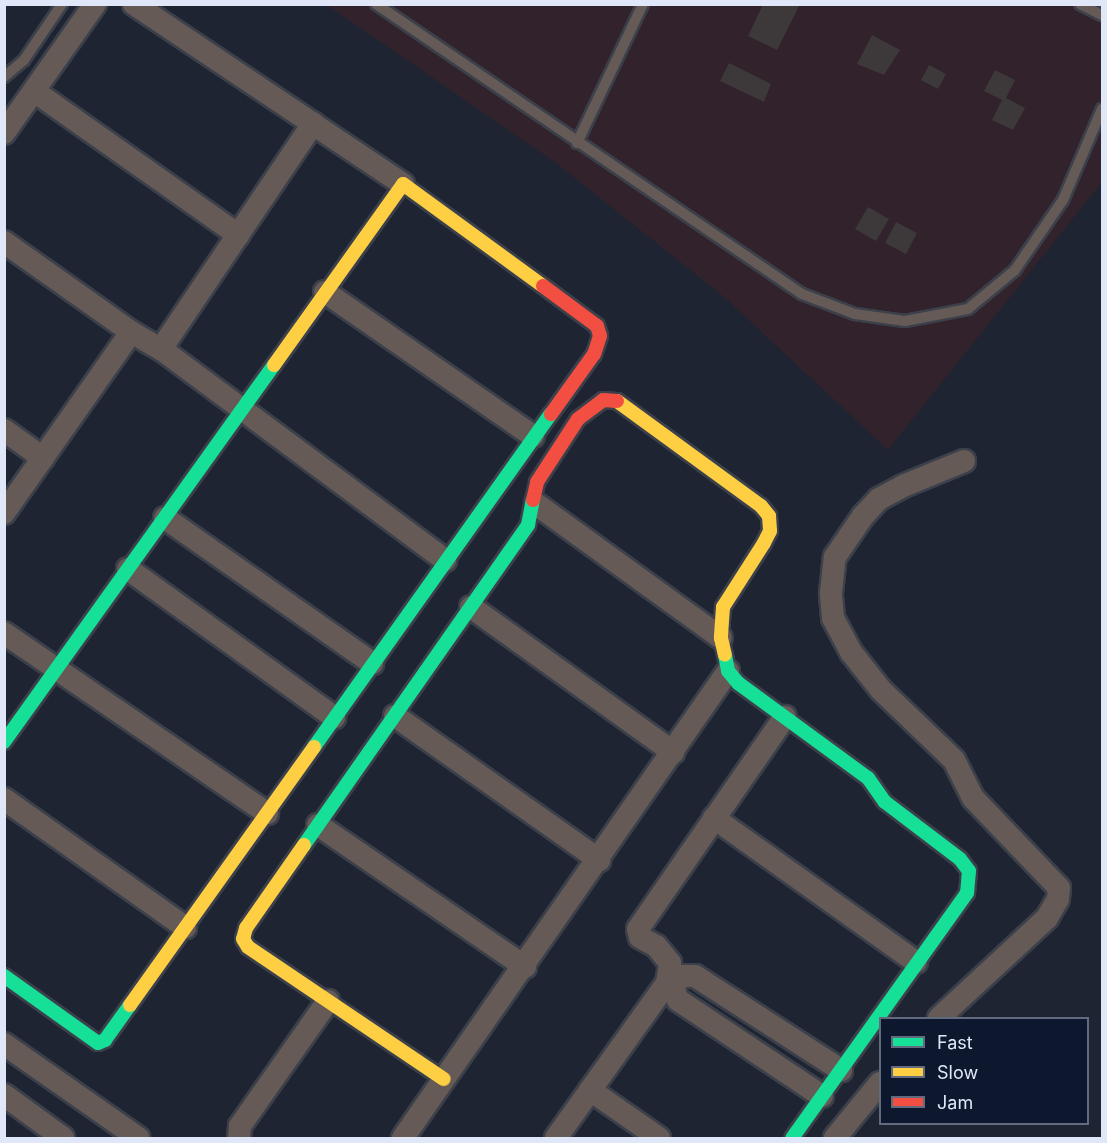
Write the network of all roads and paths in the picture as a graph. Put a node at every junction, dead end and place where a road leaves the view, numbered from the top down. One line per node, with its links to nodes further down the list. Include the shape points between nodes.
1 (62, 4): 8 (lane, via 24,60)
2 (95, 4): 9 (street)
3 (134, 4): 11 (street)
4 (376, 4): 13 (lane)
5 (643, 4): 13 (lane)
6 (1080, 4): 7 (lane)
7 (1102, 15)
8 (4, 76)
9 (34, 91): 12 (street); 15 (street)
10 (1102, 109): 13 (lane, via 1063,200 1015,270 968,309 904,321 855,314 802,294)
11 (313, 124): 14 (street); 15 (street)
12 (4, 133)
13 (577, 142)
14 (402, 184): 17 (street); 22 (street, via 597,326 600,336 594,354)
15 (238, 235): 19 (street)
16 (4, 242): 18 (street)
17 (325, 292): 20 (street); 22 (street)
18 (131, 332): 19 (street); 23 (street)
19 (161, 349): 20 (street)
20 (244, 409): 27 (street); 28 (street)
21 (4, 430): 23 (street)
22 (533, 436): 28 (street)
23 (43, 458): 26 (street)
24 (964, 461): 52 (street, via 903,486 871,507 835,557 831,592 833,618 851,652 881,690 954,760 973,798 1059,888 1058,899 1047,918)
25 (536, 504): 30 (street, via 528,525); 32 (street); 32 (street, via 537,482 578,419 603,400 615,399 630,407 769,516 770,531 764,543 723,607)
26 (4, 513)
27 (165, 518): 29 (street); 33 (street)
28 (445, 560): 33 (street)
29 (128, 569): 34 (street); 37 (street)
30 (471, 607): 36 (street); 40 (street)
31 (6, 637): 34 (street)
32 (721, 638): 35 (street)
33 (372, 663): 37 (street)
34 (58, 668): 39 (street); 42 (street)
35 (728, 671): 38 (street); 40 (street)
36 (395, 716): 44 (street); 45 (street)
37 (334, 717): 42 (street)
38 (785, 717): 43 (street); 47 (street, via 868,778 885,802 960,859 969,871 967,893)
39 (4, 742)
40 (673, 752): 45 (street)
41 (4, 799): 46 (street)
42 (267, 813): 46 (street)
43 (714, 818): 47 (street); 50 (street, via 638,928 640,937 670,963)
44 (318, 825): 48 (street); 51 (street, via 246,928 243,939)
45 (599, 860): 48 (street)
46 (185, 927): 49 (street, via 110,1034 98,1043)
47 (916, 962): 54 (street)
48 (525, 967): 55 (street)
49 (4, 976)
50 (672, 980): 54 (street, via 695,976); 57 (street); 59 (street, via 678,1000)
51 (328, 1000): 55 (street); 62 (street, via 240,1126)
52 (940, 1017)
53 (4, 1044): 61 (street)
54 (841, 1071): 59 (street)
55 (444, 1079): 63 (street)
56 (879, 1084): 67 (street)
57 (590, 1090): 64 (street); 65 (street)
58 (4, 1095): 60 (street)
59 (822, 1096): 66 (street)
60 (63, 1138)
61 (138, 1138)
62 (239, 1138)
63 (403, 1138)
64 (556, 1138)
65 (659, 1138)
66 (792, 1138)
67 (835, 1138)

